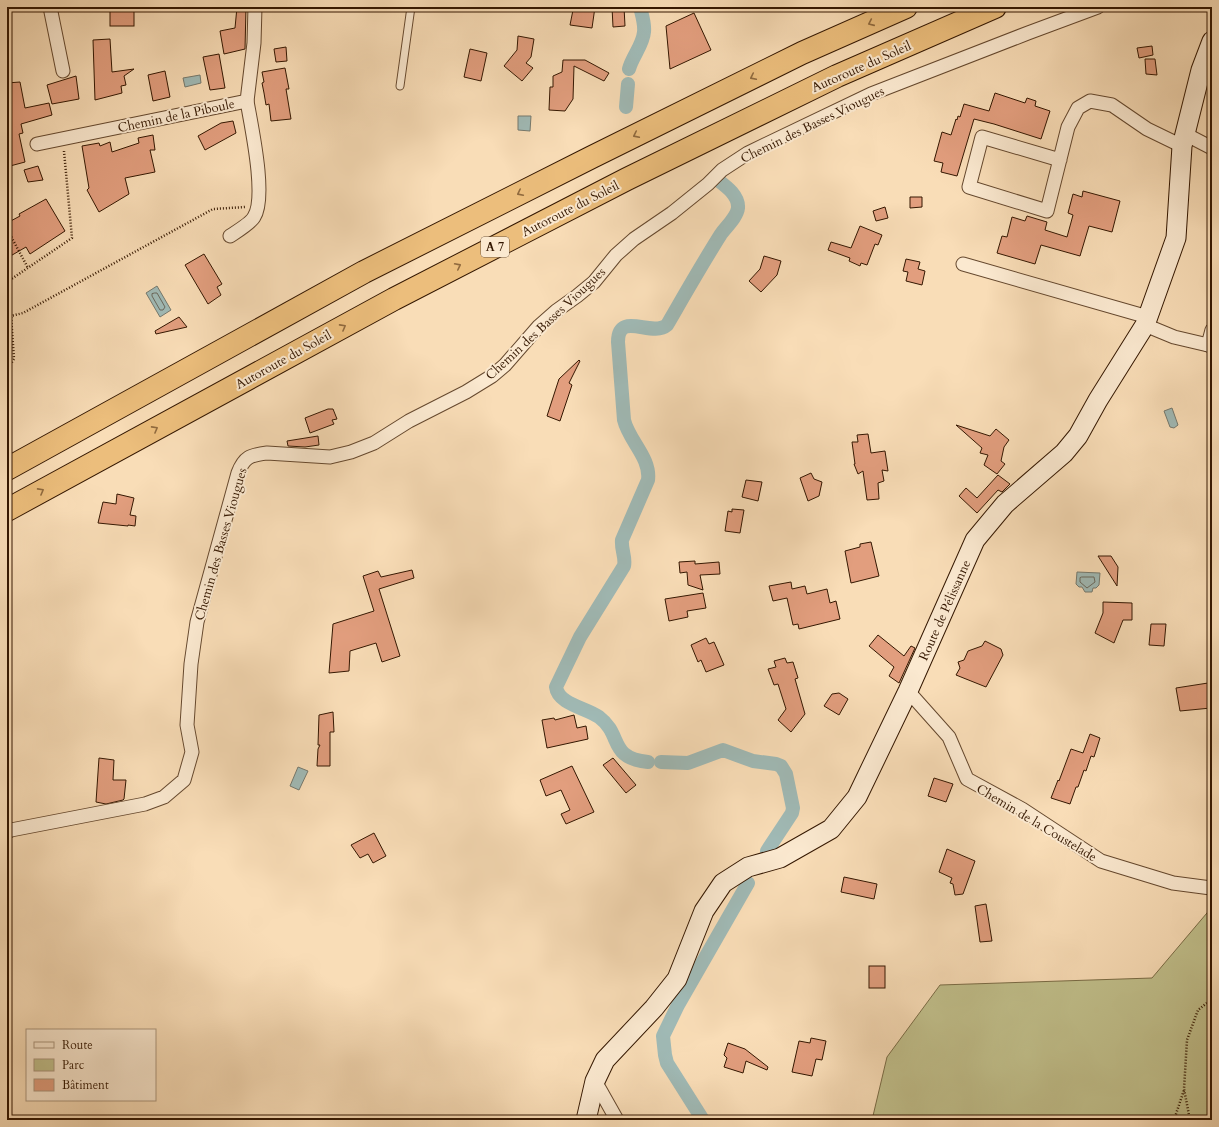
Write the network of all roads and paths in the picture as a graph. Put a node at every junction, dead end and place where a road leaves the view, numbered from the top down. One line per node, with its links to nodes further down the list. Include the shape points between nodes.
1 (50, 7): 8 (street)
2 (255, 7): 10 (street, Chemin de la Piboule, via 254,43)
3 (411, 7): 9 (lane)
4 (906, 7): 28 (highway, one-way to 28, via 795,57 364,272)
5 (995, 7): 29 (highway, Autoroute du Soleil / A 7, one-way to 5, via 394,299 627,179 837,76)
6 (1098, 7): 31 (street, Chemin des Basses Viougues, via 871,94 748,152 722,170 672,213 634,239 616,255 594,282 539,326 492,376 374,443 330,457 267,453 249,457 242,463 238,474 197,622 187,725 192,752 184,780 164,797 146,804)
7 (1212, 41): 12 (street, Route de Pélissanne, via 1201,70)
8 (63, 72)
9 (400, 86)
10 (247, 101): 11 (street, Chemin de la Piboule); 16 (street, via 256,154 260,200)
11 (63, 138): 13 (street, Chemin de la Piboule); 20 (path, via 72,238)
12 (1183, 140): 14 (street); 15 (street, via 1147,128 1112,105 1090,101 1078,108 1068,127); 24 (street, Route de Pélissanne, via 1176,238)
13 (37, 144)
14 (1212, 148)
15 (1060, 160): 15 (street, via 982,137 968,187 1046,211)
16 (258, 206): 18 (street, via 254,218); 22 (path, via 213,209 23,313)
17 (7, 229): 20 (path)
18 (230, 236)
19 (963, 264): 24 (street)
20 (28, 268): 21 (path)
21 (7, 282)
22 (11, 316): 23 (path); 27 (path, via 14,359)
23 (7, 317)
24 (1146, 321): 26 (street, via 1174,337); 30 (street, Route de Pélissanne, via 1078,436 1064,453 1005,504 975,540)
25 (1212, 330): 26 (street)
26 (1210, 344)
27 (7, 370)
28 (7, 469)
29 (7, 510)
30 (908, 691): 32 (street, Chemin de la Coustelade, via 949,737 967,779 1022,809 1102,861 1173,883); 34 (street, Route de Pélissanne, via 857,798 831,829 780,858 748,867 723,884 704,911 677,979 606,1060)
31 (7, 832)
32 (1212, 887)
33 (1212, 998): 35 (path, via 1198,1010 1187,1040)
34 (595, 1081): 36 (street, Route de Pélissanne); 37 (street)
35 (1184, 1089): 38 (path); 39 (path)
36 (586, 1120)
37 (617, 1120)
38 (1174, 1120)
39 (1190, 1120)

